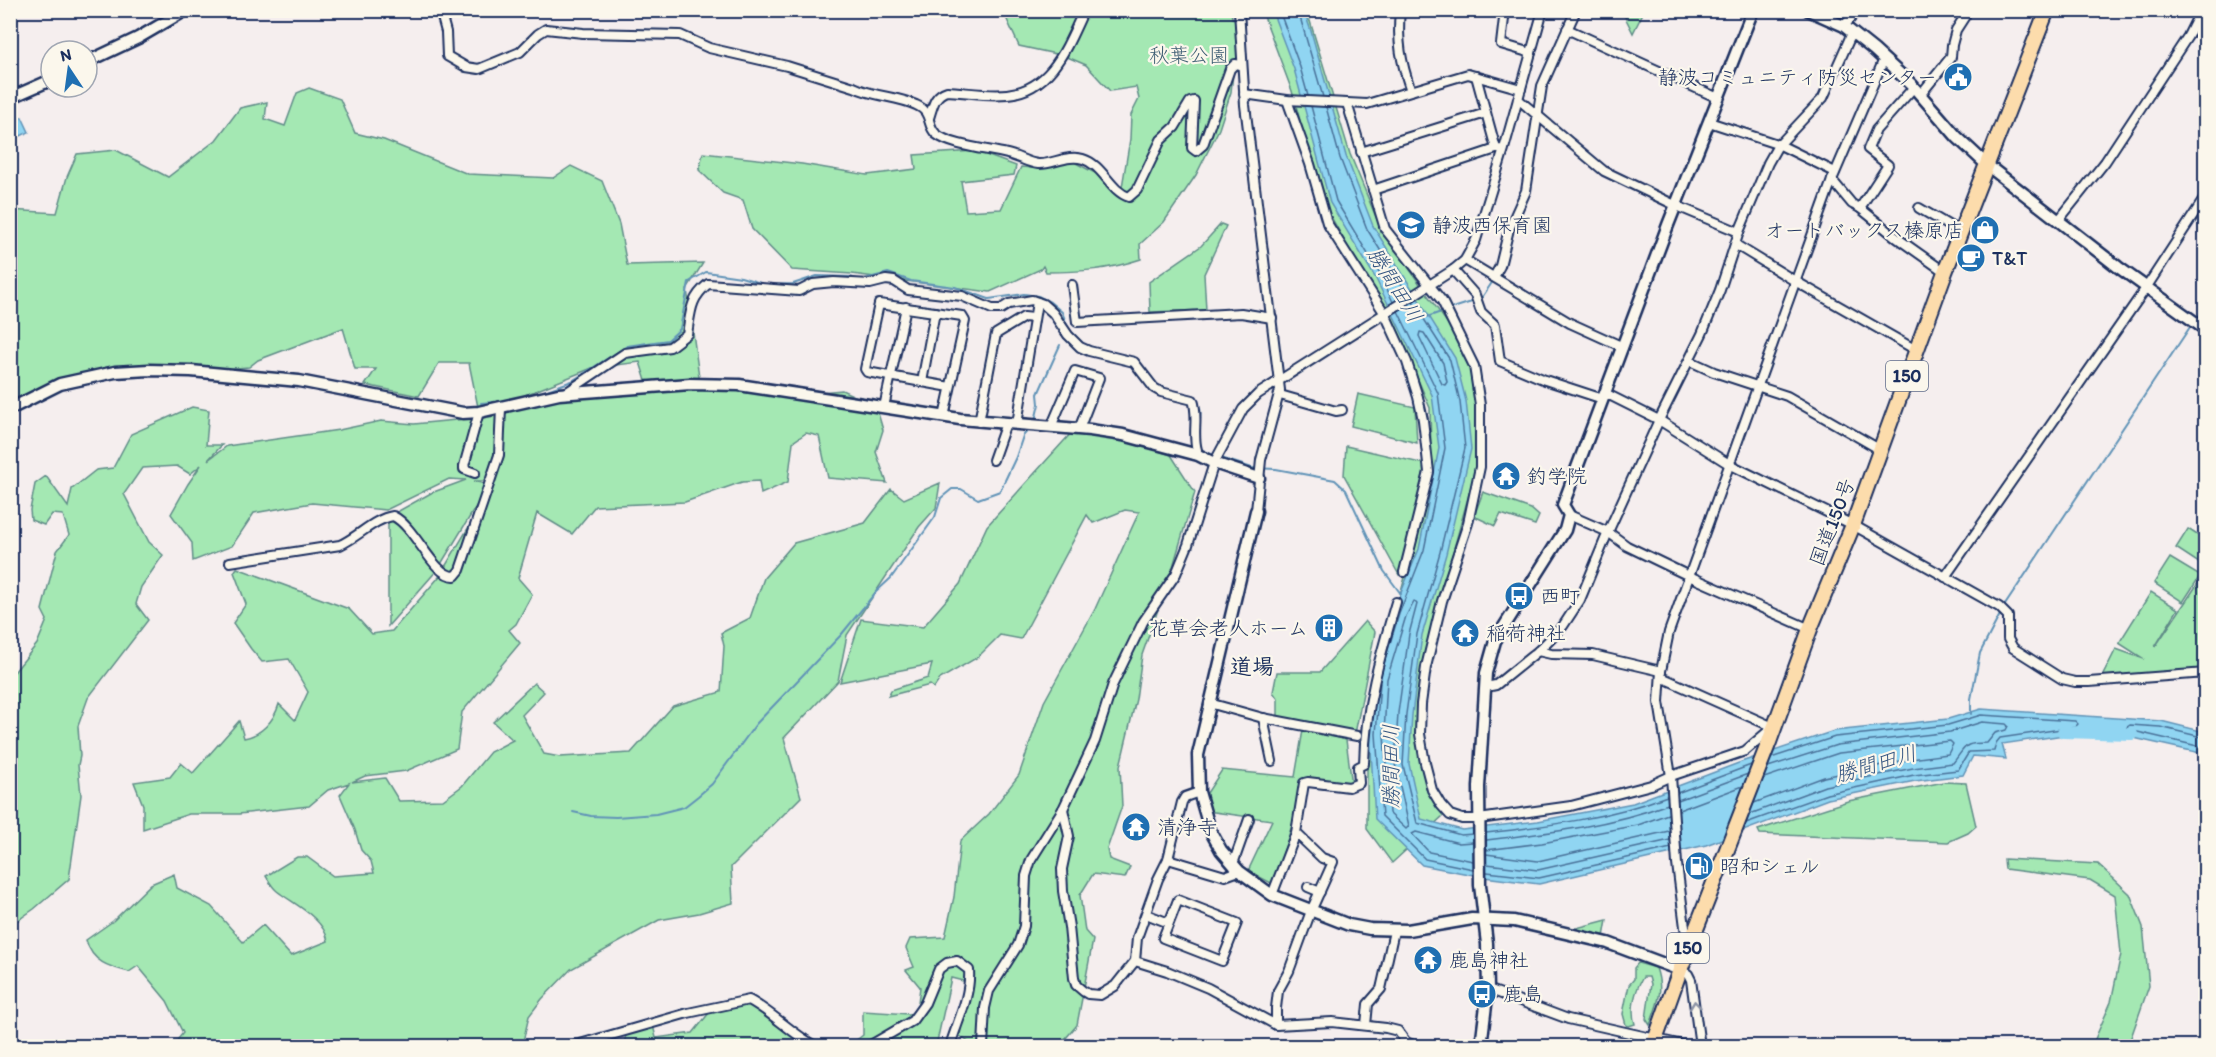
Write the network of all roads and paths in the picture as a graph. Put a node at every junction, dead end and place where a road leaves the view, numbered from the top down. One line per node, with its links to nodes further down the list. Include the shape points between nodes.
1 (186, 10): 18 (street)
2 (440, 10): 34 (street, via 447,56 472,69 520,52 546,29 680,35 709,48 786,66 916,105)
3 (1084, 10): 34 (street, via 1058,63 1035,85 1006,94 947,91 935,100)
4 (1239, 10): 20 (street)
5 (1400, 10): 24 (street, via 1398,40)
6 (1505, 10): 17 (street, via 1501,44)
7 (1543, 10): 17 (street)
8 (1576, 10): 15 (street)
9 (1753, 10): 28 (street)
10 (1808, 10): 16 (street)
11 (1858, 10): 16 (street)
12 (2047, 10): 39 (highway, 国道150号 / 150)
13 (2201, 10): 47 (street, via 2105,162)
14 (1965, 16): 25 (street, via 1956,30 1951,57)
15 (1567, 29): 28 (street); 33 (street, via 1542,86)
16 (1848, 29): 19 (street); 36 (street, via 1823,98)
17 (1531, 53): 23 (street)
18 (99, 56)
19 (1884, 59): 25 (street); 40 (street)
20 (1242, 65): 26 (street); 34 (street, via 1235,64 1230,69 1203,145 1192,148 1194,101 1190,102 1175,127 1161,140 1137,190 1129,197 1085,159 1039,164 957,142 936,134)
21 (1476, 76): 23 (street); 24 (street, via 1468,74); 32 (street)
22 (39, 85): 27 (street)
23 (1521, 89): 29 (street)
24 (1411, 91): 31 (street, via 1367,104)
25 (1917, 91): 39 (street); 45 (street, via 1876,130 1868,149 1888,165)
26 (1244, 94): 30 (street); 64 (street)
27 (10, 98)
28 (1718, 98): 35 (street)
29 (1518, 99): 33 (street); 37 (street)
30 (1287, 100): 31 (street); 62 (street, via 1328,223)
31 (1344, 104): 38 (street)
32 (1486, 113): 37 (street); 38 (street)
33 (1538, 116): 44 (street, via 1604,171); 54 (street, via 1526,191)
34 (929, 117)
35 (1709, 122): 36 (street); 44 (street)
36 (1780, 144): 40 (street); 48 (street, via 1767,164)
37 (1500, 149): 42 (street); 51 (street, via 1476,240)
38 (1361, 152): 42 (street)
39 (1987, 165): 47 (street); 49 (highway, 国道150号 / 150)
40 (1835, 172): 41 (street)
41 (1832, 180): 45 (street); 55 (street)
42 (1373, 190): 57 (street, via 1385,229)
43 (2205, 196): 58 (street)
44 (1677, 206): 48 (street); 66 (street)
45 (1860, 208): 53 (street)
46 (1919, 208): 49 (street)
47 (2058, 221): 58 (street)
48 (1739, 232): 50 (street)
49 (1960, 232): 53 (highway, 国道150号 / 150)
50 (1736, 244): 55 (street); 68 (street)
51 (1465, 260): 52 (street); 54 (street)
52 (1453, 270): 57 (street); 76 (street, via 1475,296 1481,312 1495,325 1500,361 1545,380)
53 (1945, 272): 67 (highway, 国道150号 / 150)
54 (1494, 277): 66 (street, via 1570,322)
55 (1795, 281): 67 (street); 72 (street)
56 (1072, 285): 64 (street, via 1077,322 1241,313)
57 (1430, 285): 62 (street); 118 (street, via 1474,366 1480,405 1480,467 1468,523 1426,667 1420,734 1432,790 1441,805 1450,814)
58 (2145, 288): 65 (street); 102 (street)
59 (1037, 302): 63 (street); 74 (street, via 1019,301 992,309 962,296 908,290 886,280 870,284 813,284 799,291 708,284 693,300 687,334 670,347 625,353); 89 (street, via 1053,313 1080,347 1134,362 1154,388 1193,400 1197,411)
60 (906, 307): 61 (street); 69 (street); 69 (street, via 879,304 865,369)
61 (935, 312): 71 (street); 73 (street, via 962,316 965,321)
62 (1385, 314): 70 (street); 100 (street, via 1418,397 1429,472)
63 (1034, 318): 84 (street, via 1024,317 996,334); 85 (street)
64 (1272, 318): 70 (street)
65 (2197, 325)
66 (1623, 347): 76 (street)
67 (1917, 350): 88 (highway, 国道150号 / 150)
68 (1689, 361): 72 (street); 83 (street)
69 (891, 376): 71 (street); 77 (street)
70 (1279, 381): 75 (street); 91 (street, via 1243,409)
71 (922, 382): 73 (street)
72 (1756, 386): 88 (street, via 1787,396); 92 (street)
73 (950, 387): 82 (street)
74 (566, 393): 77 (street, via 710,383); 78 (street)
75 (1280, 395): 80 (street); 94 (street)
76 (1604, 396): 83 (street); 96 (street, via 1563,505)
77 (884, 407): 82 (street)
78 (501, 408): 81 (street); 99 (street, via 499,455 455,576 438,569 413,534 393,516 383,518 340,545)
79 (10, 409): 81 (street, via 60,384 115,372 149,370 289,380 443,411)
80 (1342, 410)
81 (480, 412): 93 (street, via 464,466)
82 (944, 417): 84 (street)
83 (1659, 420): 92 (street); 98 (street)
84 (979, 422): 85 (street)
85 (1012, 424): 86 (street); 90 (street)
86 (1051, 427): 87 (street); 87 (street, via 1075,371 1099,378)
87 (1079, 429): 89 (street, via 1123,435)
88 (1879, 449): 97 (highway, 国道150号 / 150)
89 (1195, 454): 91 (street)
90 (993, 460)
91 (1215, 462): 94 (street); 116 (street, via 1176,574 1143,622 1118,674 1095,741)
92 (1729, 464): 97 (street); 101 (street)
93 (475, 472)
94 (1260, 476): 95 (street)
95 (1256, 511): 109 (street)
96 (1569, 515): 98 (street); 108 (street, via 1565,530 1495,641)
97 (1853, 525): 102 (street); 104 (highway, 国道150号 / 150)
98 (1608, 532): 101 (street); 105 (street, via 1580,600 1563,626)
99 (230, 561)
100 (1404, 572)
101 (1689, 576): 104 (street); 106 (street, via 1669,632)
102 (1945, 577): 107 (street, via 2002,610 2009,620 2008,639 2013,648 2068,681)
103 (1396, 602): 119 (street, via 1374,676 1364,764 1358,767 1359,783 1349,787 1304,783)
104 (1810, 629): 111 (highway, 国道150号 / 150)
105 (1538, 651): 106 (street, via 1593,654); 108 (street, via 1496,685)
106 (1661, 674): 111 (street); 114 (street, via 1659,702)
107 (2205, 674)
108 (1486, 687): 118 (street)
109 (1209, 703): 110 (street); 115 (street, via 1198,755)
110 (1263, 718): 112 (street); 113 (street)
111 (1773, 727): 114 (street, via 1745,751); 130 (highway, 国道150号 / 150)
112 (1357, 736)
113 (1272, 761)
114 (1671, 780): 118 (street, via 1570,806); 130 (street)
115 (1199, 792): 120 (street, via 1182,802); 121 (street, via 1210,830)
116 (1064, 809): 131 (street, via 1069,836 1062,869 1063,891 1076,985 1088,994 1100,995 1115,986); 141 (street, via 1030,860 1024,926 1018,945 989,991 984,1008)
117 (1249, 819): 121 (street)
118 (1479, 821): 127 (street)
119 (1296, 833): 123 (street, via 1322,858 1333,862); 124 (street)
120 (1168, 860): 121 (street, via 1225,876); 126 (street)
121 (1236, 867): 124 (street)
122 (1308, 886): 123 (street)
123 (1320, 892): 125 (street)
124 (1272, 895): 125 (street)
125 (1311, 911): 129 (street, via 1349,925); 134 (street, via 1278,991)
126 (1146, 914): 128 (street); 131 (street, via 1137,938)
127 (1484, 919): 129 (street); 132 (street, via 1514,921 1608,943); 133 (street)
128 (1169, 923): 128 (street, via 1178,900 1237,923 1222,961 1163,938)
129 (1394, 931): 135 (street, via 1381,989 1368,1004)
130 (1688, 948): 132 (highway, 国道150号 / 150)
131 (1135, 961): 134 (street, via 1208,988)
132 (1680, 970): 136 (highway, 国道150号 / 150); 145 (street, one-way to 132, via 1691,980)
133 (1488, 989): 136 (street, via 1568,1019); 143 (street)
134 (1276, 1025): 135 (street)
135 (1366, 1025): 142 (street, via 1398,1031)
136 (1655, 1042): 144 (street)
137 (573, 1047): 138 (street, via 708,1007 749,1000)
138 (815, 1047)
139 (870, 1047): 140 (street, via 912,1021 925,1003 939,969 957,961 969,970 970,980)
140 (950, 1047)
141 (983, 1047)
142 (1416, 1047)
143 (1481, 1047)
144 (1687, 1047)
145 (1700, 1047)

